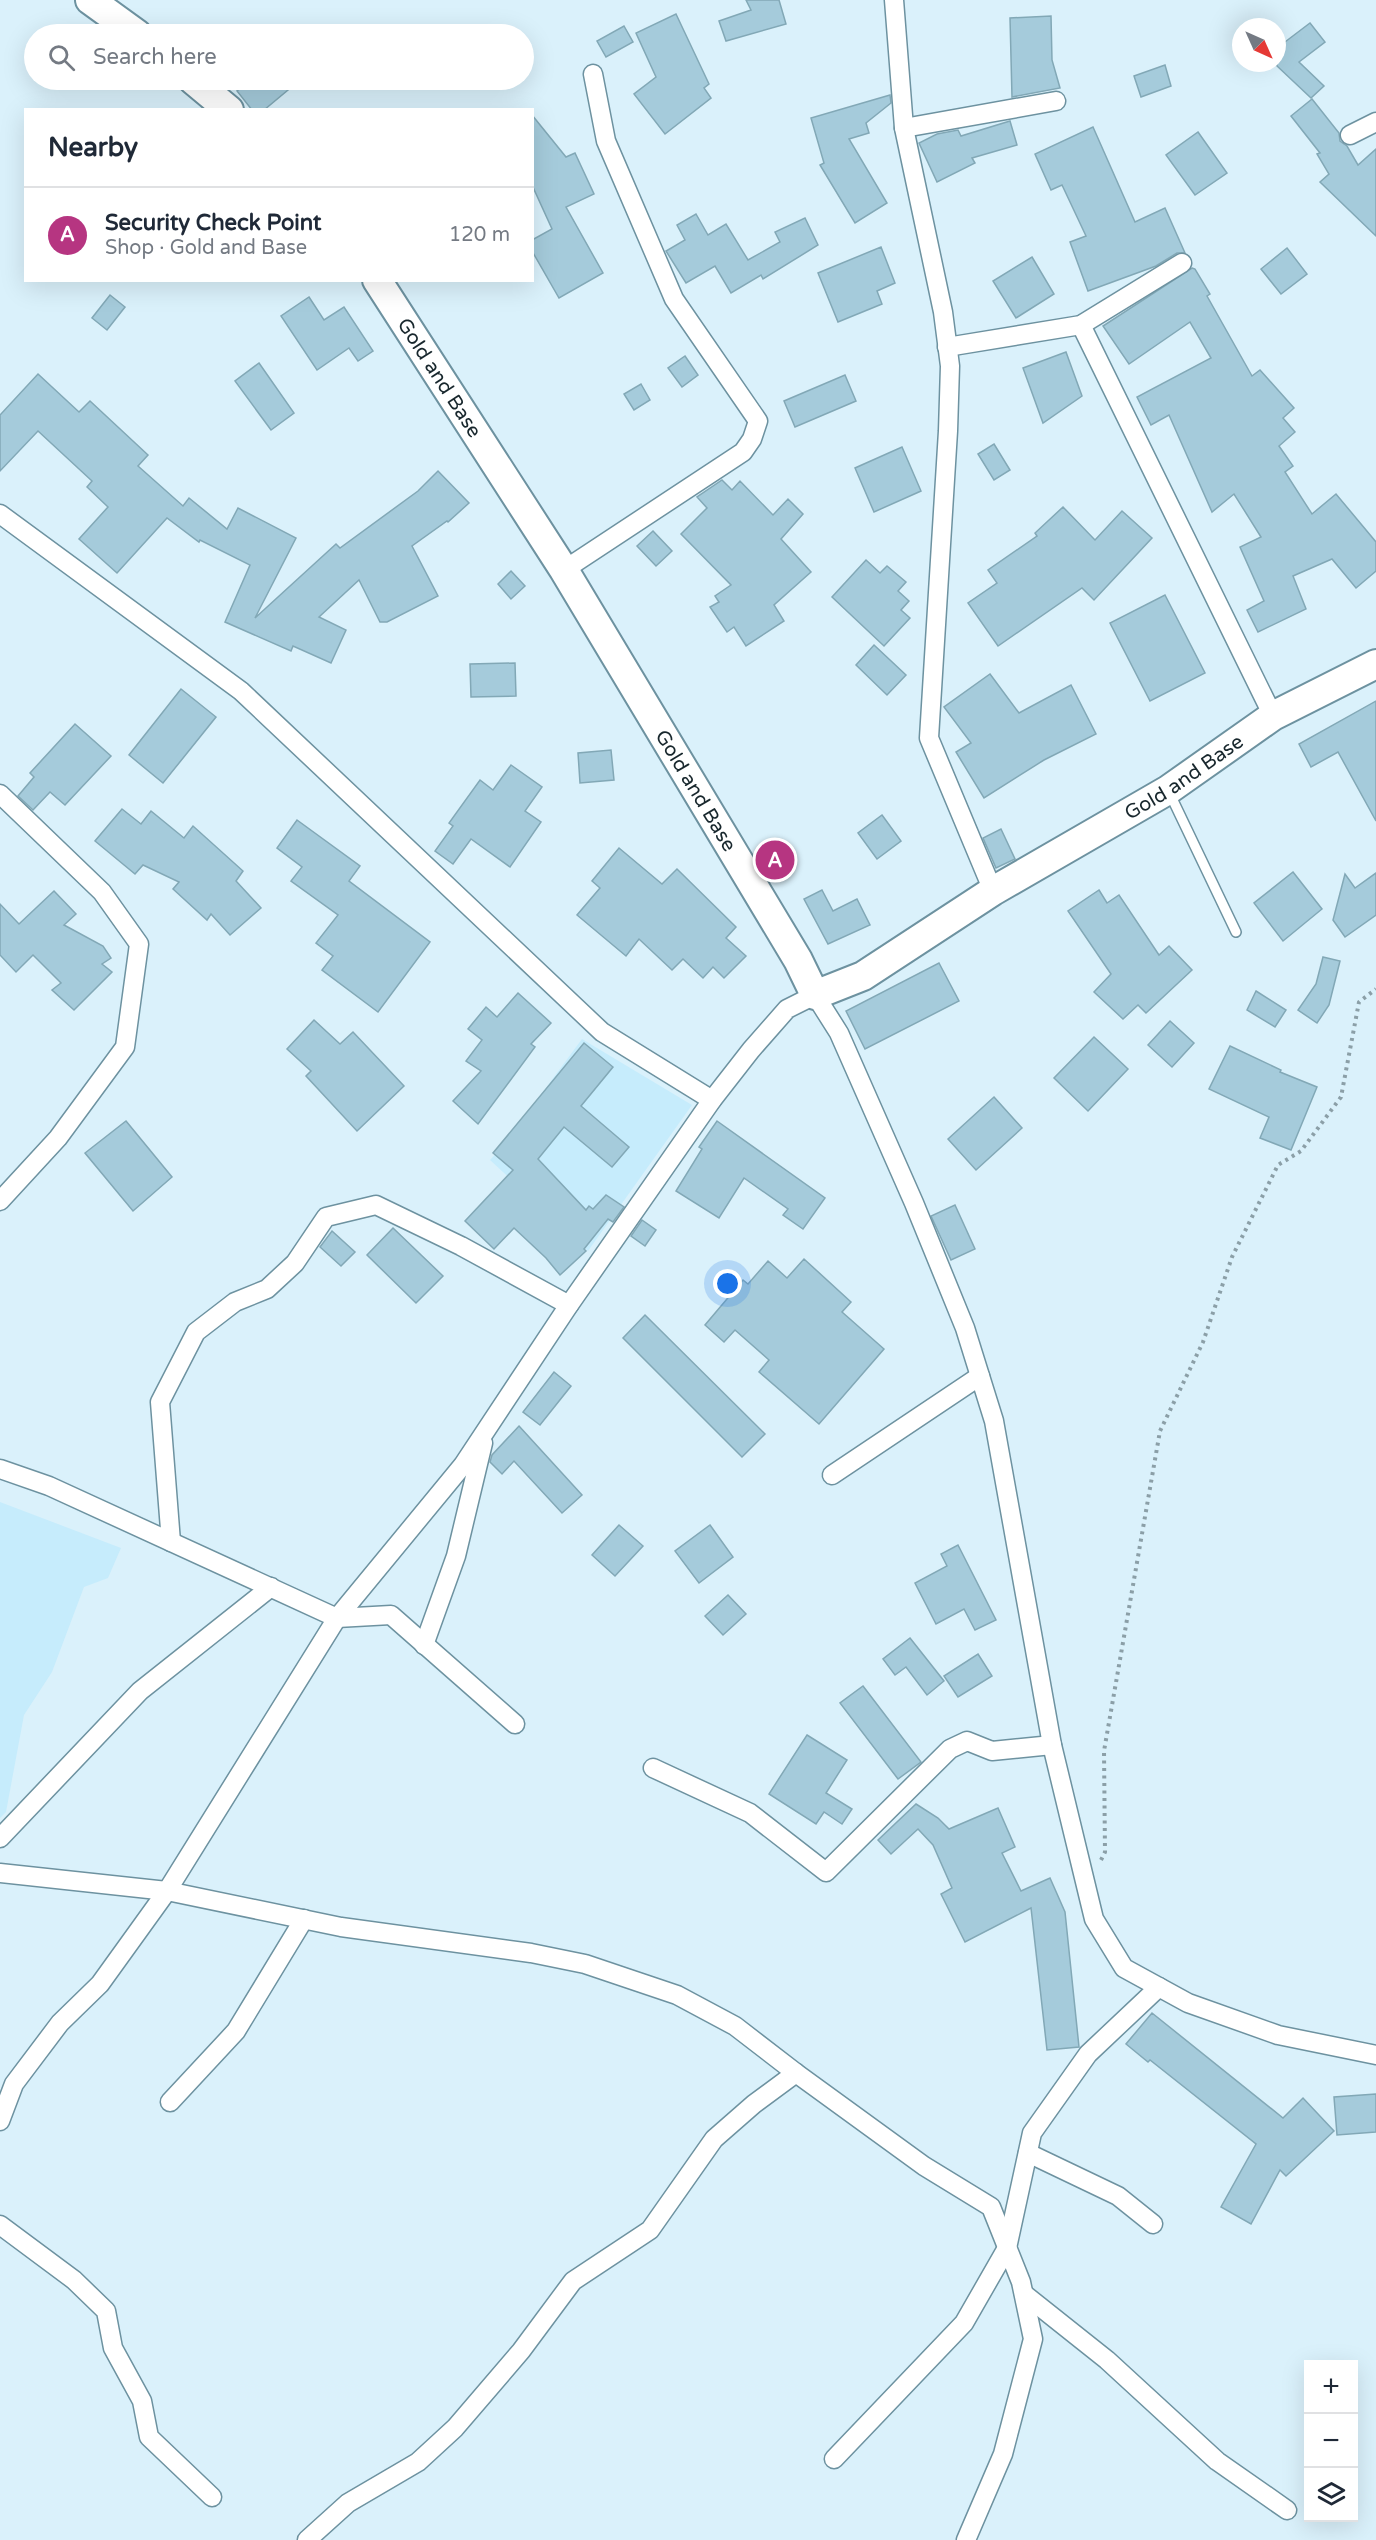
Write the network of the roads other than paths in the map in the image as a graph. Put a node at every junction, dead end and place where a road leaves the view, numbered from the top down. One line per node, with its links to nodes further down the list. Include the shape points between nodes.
1 (90, 0): 3 (main road)
2 (894, 0): 9 (street)
3 (122, 24)
4 (593, 74): 16 (street, via 606,141 674,299 758,421 743,452)
5 (205, 90): 7 (main road)
6 (1056, 101): 9 (street)
7 (227, 108)
8 (1376, 122): 10 (street)
9 (904, 128): 14 (street)
10 (1350, 135)
11 (1182, 263): 13 (street)
12 (378, 282): 16 (main road, Gold and Base)
13 (1081, 325): 14 (street); 18 (street)
14 (947, 347): 21 (street, via 948,431 929,738)
15 (0, 514): 24 (street, via 241,691 602,1032)
16 (564, 570): 23 (main road, Gold and Base, via 798,960)
17 (1376, 664): 18 (main road, Gold and Base)
18 (1273, 716): 19 (main road, Gold and Base)
19 (1168, 790): 21 (main road, Gold and Base); 22 (lane)
20 (0, 794): 25 (street, via 102,892 139,944 125,1047 58,1138)
21 (993, 891): 23 (main road, Gold and Base, via 863,976)
22 (1236, 932)
23 (815, 995): 24 (street, via 788,1009); 27 (street, via 839,1033 914,1203 965,1328)
24 (712, 1100): 26 (street)
25 (0, 1202)
26 (569, 1305): 28 (street); 31 (street, via 376,1205 326,1217 295,1263 267,1289 235,1302 195,1332 160,1402)
27 (980, 1376): 30 (street); 36 (street, via 994,1421)
28 (485, 1433): 33 (street); 34 (street, via 456,1556)
29 (0, 1469): 31 (street, via 49,1486)
30 (832, 1475)
31 (171, 1542): 32 (street)
32 (271, 1587): 33 (street); 38 (street, via 140,1691)
33 (338, 1618): 34 (street, via 391,1615); 40 (street)
34 (424, 1645): 35 (street)
35 (514, 1724)
36 (1052, 1745): 37 (street, via 992,1751 967,1741 950,1749 826,1872 750,1813); 42 (street, via 1094,1919 1124,1968)
37 (653, 1768)
38 (0, 1838)
39 (0, 1873): 40 (street)
40 (167, 1891): 41 (street); 46 (street, via 100,1984 60,2023 14,2084)
41 (304, 1919): 44 (street, via 585,1964 677,1995 735,2026); 45 (street, via 236,2031)
42 (1159, 1987): 43 (street, via 1188,2003 1278,2035); 47 (street, via 1088,2055 1032,2133)
43 (1376, 2055)
44 (796, 2073): 50 (street, via 924,2166 991,2207); 55 (street, via 714,2139 650,2230 573,2281 456,2428 418,2462 348,2503)
45 (170, 2102)
46 (0, 2121)
47 (1028, 2153): 48 (street, via 1118,2196); 50 (street)
48 (1153, 2224)
49 (0, 2225): 53 (street, via 74,2280 106,2311 113,2348 142,2401 149,2437)
50 (1007, 2248): 51 (street); 52 (street, via 964,2323)
51 (1024, 2295): 54 (street, via 1107,2360 1216,2461); 56 (street, via 1033,2339 1003,2454)
52 (834, 2459)
53 (212, 2496)
54 (1287, 2510)
55 (307, 2540)
56 (966, 2540)

